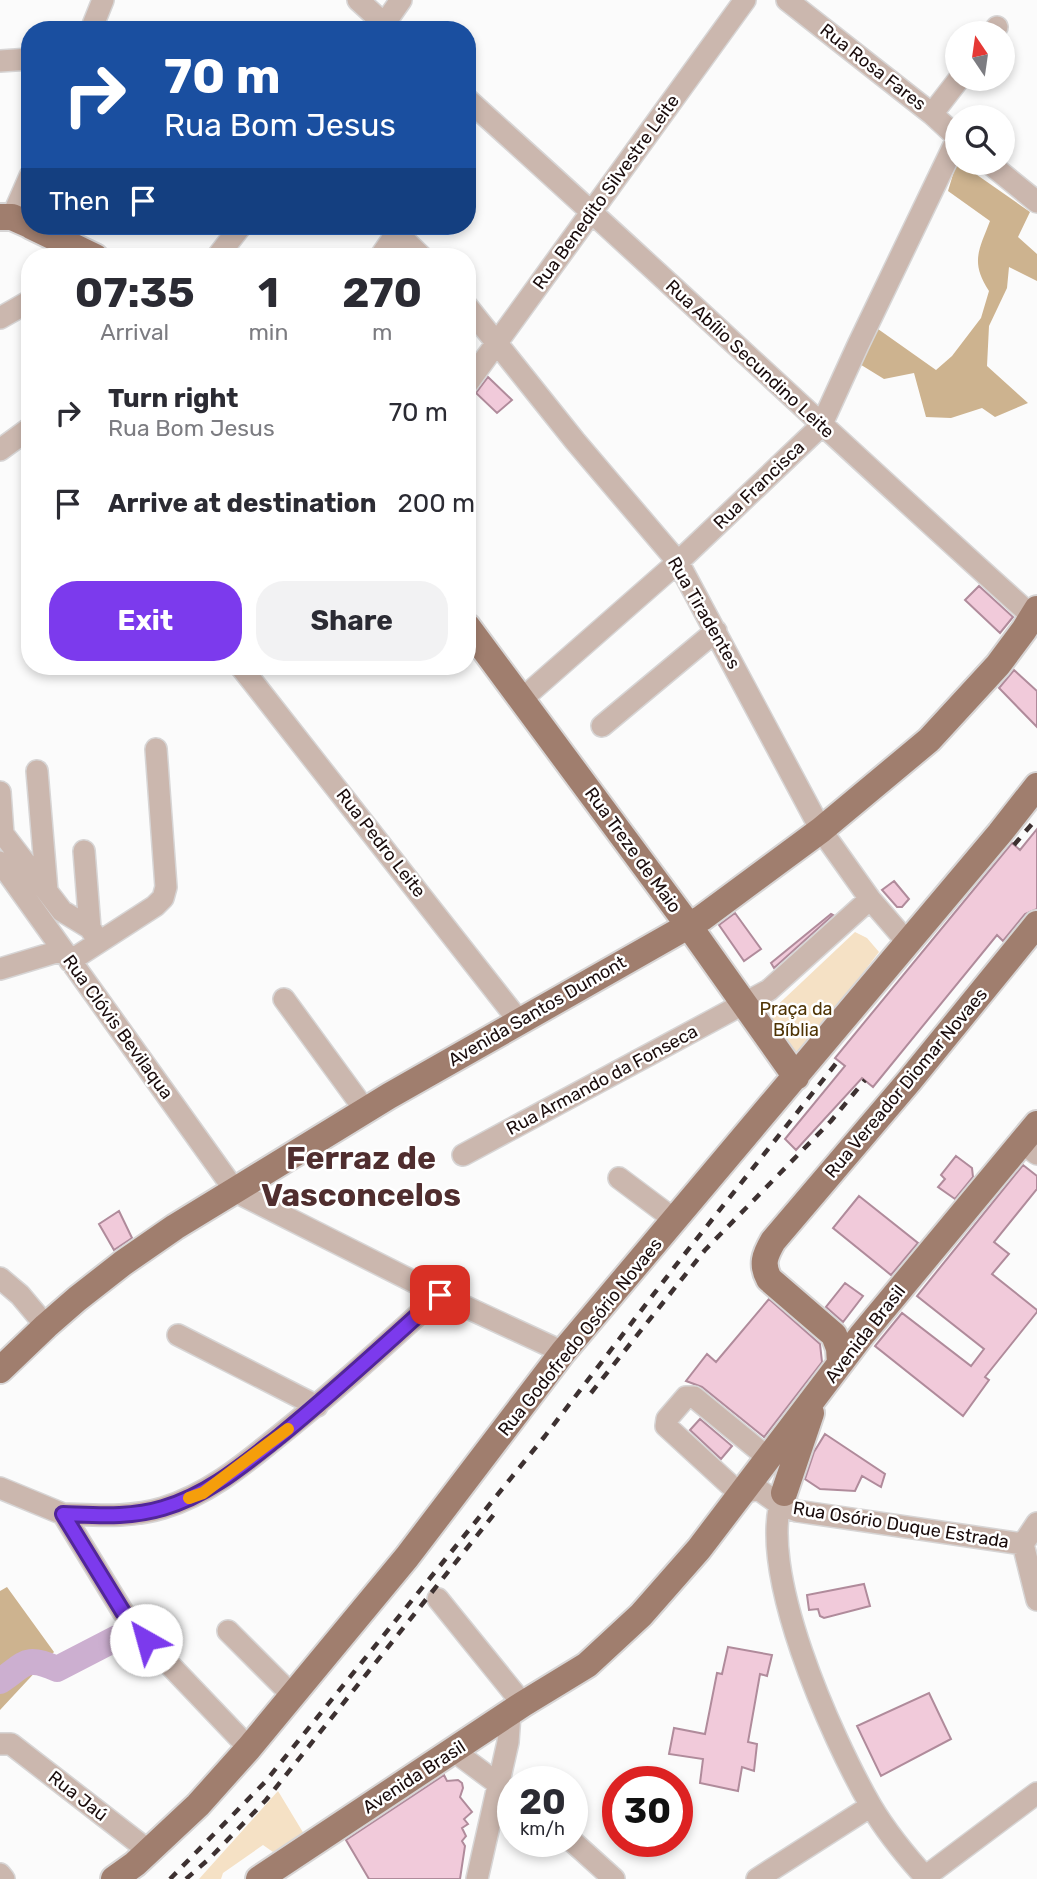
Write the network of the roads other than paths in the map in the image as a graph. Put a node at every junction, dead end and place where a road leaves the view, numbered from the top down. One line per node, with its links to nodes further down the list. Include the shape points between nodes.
1 (103, 0): 7 (street)
2 (358, 0): 8 (street)
3 (401, 0): 9 (street)
4 (745, 0): 19 (street, Rua Benedito Silvestre Leite)
5 (787, 0): 6 (street, Rua Rosa Fares)
6 (812, 6): 14 (street, Rua Rosa Fares)
7 (95, 21)
8 (378, 21)
9 (389, 21)
10 (21, 60): 11 (street)
11 (0, 61)
12 (950, 91): 14 (street)
13 (476, 107): 19 (street, Rua Abílio Secundino Leite)
14 (933, 114): 15 (street, Rua Rosa Fares)
15 (945, 126)
16 (945, 163): 29 (street, Rua Francisca)
17 (1004, 175): 18 (street)
18 (1037, 202)
19 (592, 212): 27 (street, Rua Benedito Silvestre Leite); 29 (street, Rua Abílio Secundino Leite)
20 (48, 235): 22 (main road)
21 (401, 235): 23 (street)
22 (76, 248)
23 (413, 248)
24 (21, 306): 26 (street)
25 (476, 316): 27 (street, Rua Tiradentes)
26 (0, 318)
27 (498, 342): 28 (street, Rua Benedito Silvestre Leite); 32 (street, Rua Tiradentes)
28 (476, 372)
29 (821, 426): 32 (street, Rua Francisca); 33 (street, Rua Abílio Secundino Leite)
30 (21, 435): 31 (street)
31 (0, 450)
32 (678, 562): 34 (street, Rua Tiradentes); 37 (street, Rua Francisca)
33 (1035, 613): 43 (main road, Avenida Santos Dumont, via 998,665 929,740)
34 (716, 631): 38 (street); 43 (street, Rua Tiradentes)
35 (476, 638): 37 (main road, Rua Treze de Maio)
36 (247, 675): 56 (street, Rua Pedro Leite)
37 (522, 699): 49 (main road, Rua Treze de Maio)
38 (603, 726)
39 (156, 749): 50 (street, via 166,887 163,898)
40 (37, 771): 46 (street)
41 (1037, 786): 51 (main road, Rua Godofredo Osório Novaes)
42 (0, 792): 46 (street, via 4,834)
43 (821, 830): 47 (street, Rua Tiradentes); 49 (main road, Avenida Santos Dumont)
44 (84, 851): 50 (street)
45 (0, 862): 52 (street, Rua Clóvis Bevilaqua)
46 (47, 893): 50 (street, via 62,911)
47 (870, 899): 51 (street, Rua Tiradentes); 55 (street, via 781,982)
48 (1037, 924): 68 (main road, Rua Vereador Diomar Novaes, via 765,1255 769,1279)
49 (688, 926): 55 (main road, Rua Treze de Maio); 56 (main road, Avenida Santos Dumont)
50 (95, 935): 52 (street)
51 (908, 943): 57 (main road, Rua Godofredo Osório Novaes)
52 (66, 956): 53 (street); 62 (street, Rua Clóvis Bevilaqua)
53 (0, 969)
54 (284, 999): 58 (street)
55 (742, 1004): 57 (main road, Rua Treze de Maio); 60 (street, Rua Armando da Fonseca)
56 (519, 1021): 58 (main road, Avenida Santos Dumont)
57 (796, 1077): 63 (main road, Rua Godofredo Osório Novaes)
58 (366, 1111): 62 (main road, Avenida Santos Dumont)
59 (1032, 1140): 69 (main road, Avenida Brasil)
60 (463, 1156)
61 (619, 1178): 63 (street)
62 (236, 1192): 65 (street); 66 (main road, Avenida Santos Dumont, via 123,1263)
63 (675, 1220): 70 (main road, Rua Godofredo Osório Novaes)
64 (0, 1278): 66 (street)
65 (440, 1295): 70 (street); 74 (street)
66 (46, 1325): 72 (main road, Avenida Santos Dumont)
67 (178, 1335): 74 (street)
68 (834, 1335): 69 (main road); 71 (main road)
69 (861, 1336): 71 (main road, Avenida Brasil)
70 (563, 1352): 85 (main road, Rua Godofredo Osório Novaes, via 407,1557)
71 (840, 1363): 73 (main road, Avenida Brasil)
72 (0, 1370)
73 (819, 1392): 75 (main road, Avenida Brasil); 78 (main road)
74 (317, 1406): 79 (street, via 203,1493 162,1509 122,1516)
75 (773, 1450): 77 (main road, Avenida Brasil); 77 (street, via 694,1397 686,1397 667,1419 666,1426); 78 (street)
76 (0, 1488): 79 (street)
77 (740, 1494): 78 (street, Rua Osório Duque Estrada, via 758,1489); 86 (main road, Avenida Brasil, via 699,1549 590,1644 568,1675)
78 (782, 1498): 81 (street, Rua Osório Duque Estrada, via 797,1511); 93 (street, via 776,1528 781,1578 799,1645)
79 (63, 1514): 88 (street, via 123,1612)
80 (1037, 1523): 81 (street)
81 (1023, 1544): 83 (street)
82 (438, 1599): 86 (street)
83 (1037, 1601)
84 (228, 1631): 85 (street)
85 (292, 1695): 88 (main road, Rua Godofredo Osório Novaes)
86 (517, 1709): 89 (main road, Avenida Brasil); 90 (street)
87 (4, 1743): 95 (street, Rua Jaú)
88 (248, 1748): 95 (main road, Rua Godofredo Osório Novaes)
89 (454, 1751): 91 (street); 101 (main road, Avenida Brasil)
90 (506, 1766)
91 (497, 1784)
92 (1037, 1793): 98 (street)
93 (871, 1805): 98 (street, via 899,1848); 104 (street)
94 (497, 1815): 102 (street)
95 (149, 1851): 100 (main road, Rua Godofredo Osório Novaes)
96 (588, 1855): 103 (street)
97 (0, 1874): 99 (street)
98 (926, 1878)
99 (4, 1879)
100 (114, 1879)
101 (259, 1879)
102 (477, 1879)
103 (614, 1879)
104 (757, 1879)

